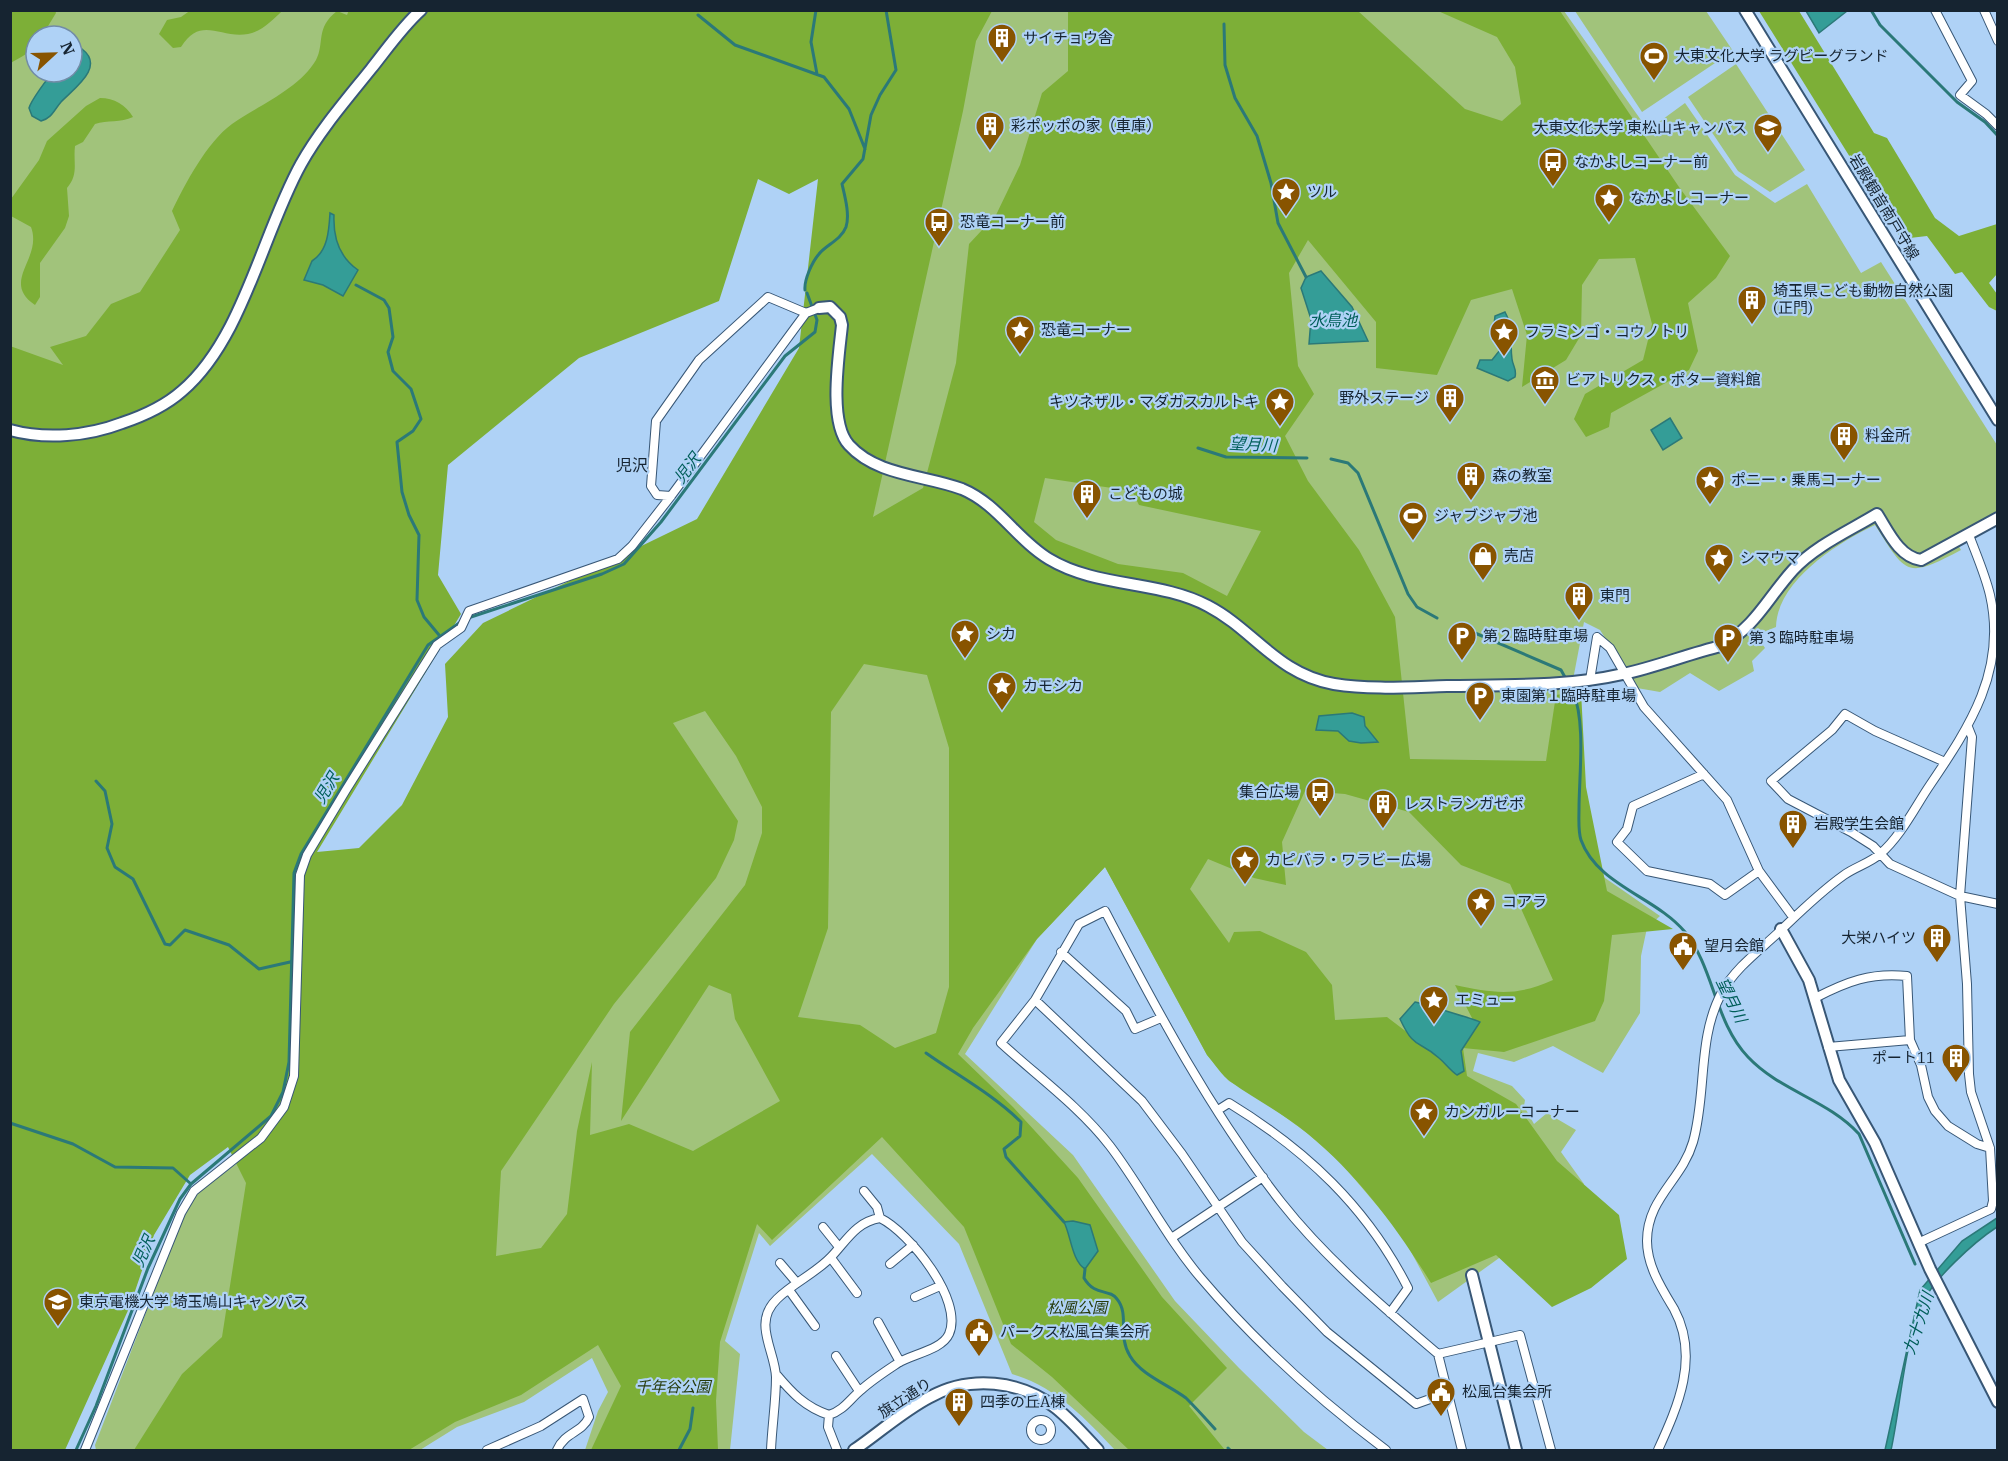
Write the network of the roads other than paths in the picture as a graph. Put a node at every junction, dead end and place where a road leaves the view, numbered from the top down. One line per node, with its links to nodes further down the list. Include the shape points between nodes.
1 (421, 10): 9 (street, via 340,107 301,164 229,330 198,375 162,405 112,427 56,436)
2 (1745, 10): 8 (street, 岩殿観音南戸守線)
3 (1935, 10): 6 (street, via 1972,81 1960,95)
4 (1984, 10): 5 (street)
5 (1998, 41)
6 (1998, 126)
7 (811, 311): 10 (street); 10 (street, via 768,297 686,376 656,421 651,486 657,495); 14 (street, via 825,306 834,309 842,325 837,412 842,437 848,445 879,466 965,490 995,509 1049,560 1107,578 1177,592 1210,607 1289,668 1332,683 1387,687)
8 (1998, 420)
9 (10, 430)
10 (671, 496): 64 (street, via 618,559 469,611 461,628 438,645 307,855 300,875 294,1076 284,1107 261,1138 194,1191 181,1213)
11 (1998, 518): 12 (street)
12 (1969, 535): 13 (street, via 1929,557 1913,559 1903,552 1877,514 1826,544 1793,570 1750,626 1734,639); 15 (street, via 1989,593 1994,635 1982,700)
13 (1624, 674): 14 (street); 14 (street, via 1610,648 1597,636); 17 (street, via 1650,715)
14 (1590, 680)
15 (1968, 728): 16 (street); 20 (street, via 1972,737)
16 (1946, 762): 18 (street); 18 (street, via 1845,714 1832,730 1771,781 1788,799 1832,820)
17 (1704, 774): 19 (street, via 1727,800); 19 (street, via 1633,806 1617,842 1647,871 1710,884 1725,895)
18 (1880, 854): 20 (street, via 1890,864); 22 (street, via 1816,895)
19 (1760, 871): 22 (street)
20 (1960, 896): 21 (street); 31 (street, via 1970,1083)
21 (1998, 904)
22 (1793, 917): 23 (street)
23 (1781, 930): 25 (street, via 1800,960); 75 (street, via 1747,960 1714,1010 1692,1145 1671,1183 1657,1199 1648,1226 1652,1265 1676,1313 1685,1345 1686,1376)
24 (1061, 952): 26 (street); 27 (street, via 1126,1011 1136,1029); 27 (street, via 1078,924 1105,911)
25 (1815, 998): 28 (street, via 1860,977 1907,976); 29 (street)
26 (1035, 1000): 34 (street, via 1142,1101); 37 (street, via 1001,1043 1109,1145)
27 (1161, 1018): 30 (street)
28 (1910, 1040): 29 (street); 31 (street, via 1922,1065 1928,1097 1940,1118 1968,1139)
29 (1828, 1047): 38 (street, via 1839,1080 1875,1143)
30 (1218, 1110): 32 (street); 50 (street, via 1229,1103 1273,1130 1311,1161 1346,1198 1381,1242 1408,1288)
31 (1990, 1148): 38 (street, via 1991,1209)
32 (1263, 1177): 34 (street); 50 (street, via 1303,1228)
33 (864, 1191): 35 (street, via 877,1207)
34 (1217, 1207): 37 (street); 59 (street, via 1282,1286 1327,1332 1369,1367 1416,1404)
35 (880, 1218): 39 (street, via 896,1227); 40 (street, via 859,1225)
36 (823, 1227): 40 (street)
37 (1173, 1238): 71 (street, via 1219,1298 1288,1370)
38 (1918, 1243): 60 (street)
39 (913, 1245): 43 (street); 46 (street)
40 (839, 1246): 41 (street)
41 (831, 1258): 45 (street); 48 (street)
42 (780, 1263): 45 (street)
43 (890, 1264)
44 (1472, 1275): 53 (street)
45 (797, 1283): 47 (street)
46 (940, 1286): 49 (street); 56 (street, via 949,1307 949,1336)
47 (789, 1290): 52 (street); 57 (street, via 777,1299 765,1320)
48 (858, 1293)
49 (915, 1297)
50 (1390, 1313): 54 (street)
51 (878, 1322): 56 (street)
52 (815, 1326)
53 (1488, 1343): 54 (street); 73 (street); 74 (street, via 1520,1335)
54 (1438, 1354): 59 (street)
55 (836, 1356): 58 (street)
56 (900, 1362): 58 (street)
57 (776, 1374): 62 (street, via 800,1400); 67 (street)
58 (859, 1391): 62 (street, via 851,1403)
59 (1447, 1393): 72 (street)
60 (1998, 1402)
61 (1057, 1408): 63 (street); 69 (street, 旗立通り, via 1023,1389 1003,1384 957,1387 928,1397); 70 (street, 旗立通り)
62 (829, 1415): 68 (street, via 828,1427)
63 (1047, 1422)
64 (86, 1449)
65 (487, 1450): 66 (street, via 541,1426 583,1399 589,1417 586,1423 562,1438)
66 (557, 1450)
67 (771, 1450)
68 (837, 1450)
69 (854, 1450)
70 (1098, 1450)
71 (1386, 1450)
72 (1462, 1450)
73 (1516, 1450)
74 (1551, 1450)
75 (1658, 1450)

